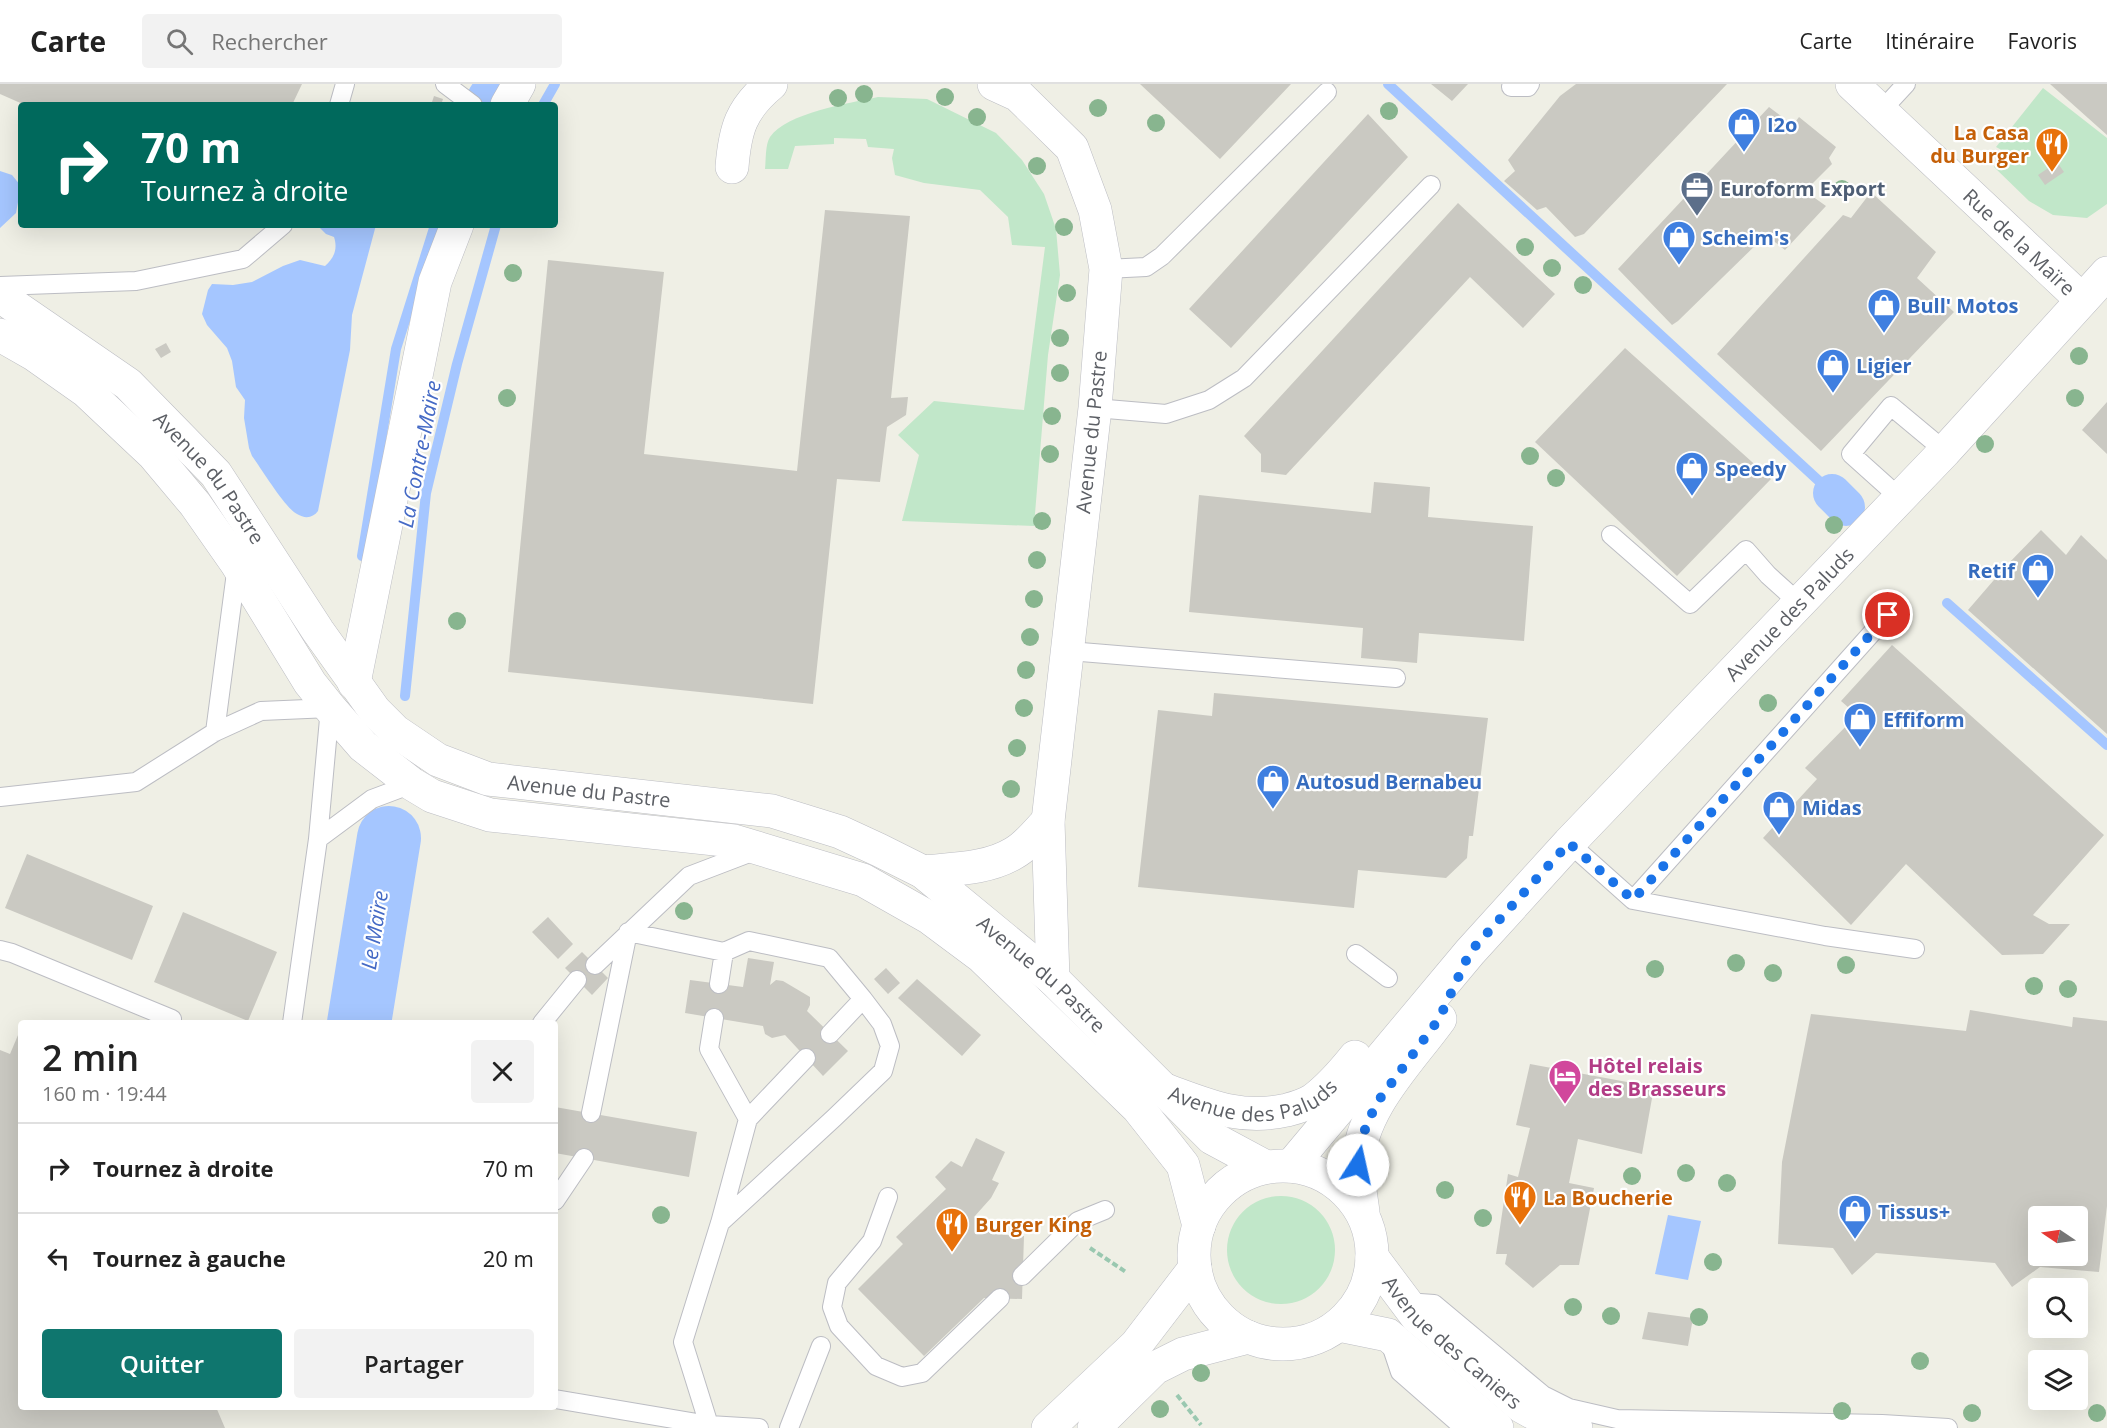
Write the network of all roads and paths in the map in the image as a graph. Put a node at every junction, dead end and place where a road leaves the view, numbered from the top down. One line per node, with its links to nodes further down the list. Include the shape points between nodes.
1 (345, 84): 11 (lane)
2 (445, 84): 12 (lane)
3 (519, 84): 13 (street)
4 (771, 84): 15 (street, via 742,117 734,139)
5 (994, 84): 19 (street, Avenue du Pastre, via 1018,95 1072,148 1095,210)
6 (1530, 84): 9 (lane)
7 (1852, 84): 14 (street, Rue de la Maïre)
8 (1906, 84): 14 (lane)
9 (1511, 87)
10 (1327, 92): 19 (lane, via 1162,256 1146,267)
11 (340, 102)
12 (469, 102)
13 (509, 102)
14 (1881, 111): 23 (street, Rue de la Maïre)
15 (732, 167)
16 (1431, 185): 25 (lane, via 1244,378 1209,400 1166,414)
17 (279, 228): 21 (lane, via 243,259 136,281)
18 (456, 228): 34 (street, via 435,282)
19 (1106, 269): 25 (street, Avenue du Pastre)
20 (2107, 273): 23 (street, Avenue des Paluds)
21 (0, 286)
22 (0, 296): 34 (street, Avenue du Pastre, via 128,384 216,474)
23 (2082, 300): 26 (street, Avenue des Paluds)
24 (0, 335): 29 (street, Avenue du Pastre, via 86,391 153,454 195,504)
25 (1095, 408): 32 (street, Avenue du Pastre)
26 (1945, 451): 27 (street, Avenue des Paluds); 27 (lane, via 1891,406 1851,454)
27 (1900, 498): 30 (street, Avenue des Paluds)
28 (1611, 535): 30 (lane, via 1690,604 1746,550)
29 (237, 564): 35 (street, Avenue du Pastre, via 310,683); 36 (lane)
30 (1799, 603): 41 (street, Avenue des Paluds)
31 (1888, 615): 44 (lane)
32 (1069, 651): 33 (lane); 39 (street, Avenue du Pastre)
33 (1396, 678)
34 (354, 683): 43 (street, Avenue du Pastre, via 395,731 438,760 488,779 772,811 840,832)
35 (330, 708): 36 (lane, via 261,711); 37 (street, Avenue du Pastre, via 363,746); 40 (lane)
36 (215, 732): 38 (lane, via 136,782)
37 (412, 784): 40 (lane, via 372,799); 42 (street, Avenue du Pastre, via 432,796 490,814 734,841)
38 (0, 796)
39 (1048, 821): 43 (street, via 1016,852 998,861); 52 (street, Avenue du Pastre)
40 (318, 839): 59 (lane)
41 (1569, 843): 44 (lane); 49 (street, Avenue des Paluds)
42 (763, 848): 45 (lane, via 689,876); 73 (street, Avenue du Pastre, via 863,880 930,918 981,956 1138,1108 1183,1165)
43 (924, 872): 52 (street, Avenue du Pastre)
44 (1633, 900): 46 (lane)
45 (628, 932): 48 (lane); 51 (lane); 64 (lane)
46 (1915, 949)
47 (0, 950): 58 (lane)
48 (724, 952): 55 (lane); 56 (lane, via 749,941 829,958)
49 (1470, 952): 63 (street, Avenue des Paluds, via 1409,995 1339,1076 1312,1101 1275,1113 1250,1115); 67 (street, Avenue des Paluds); 71 (street, Avenue des Paluds, via 1439,1019 1376,1104 1364,1132 1358,1165)
50 (1356, 954): 53 (lane)
51 (595, 965)
52 (1053, 978): 63 (street, Avenue du Pastre)
53 (1388, 978)
54 (577, 980): 60 (lane)
55 (719, 984)
56 (863, 999): 61 (lane); 72 (lane, via 882,1024 890,1046 883,1071)
57 (714, 1018): 65 (lane, via 709,1049)
58 (172, 1019)
59 (292, 1020)
60 (544, 1020)
61 (830, 1034)
62 (806, 1059): 65 (lane)
63 (1160, 1088): 67 (street, Avenue du Pastre, via 1212,1138)
64 (591, 1113)
65 (748, 1119): 72 (lane)
66 (584, 1158): 68 (lane)
67 (1279, 1167): 71 (street, via 1316,1172 1336,1183); 73 (street, via 1244,1175 1225,1187)
68 (558, 1197)
69 (888, 1197): 79 (lane, via 872,1240 837,1283 832,1307 839,1326 876,1366 902,1377 922,1373)
70 (1105, 1210): 78 (lane, via 1078,1221)
71 (1363, 1212): 75 (street)
72 (720, 1223): 86 (lane, via 683,1341)
73 (1199, 1226): 76 (street)
74 (1082, 1254): 77 (path, via 1091,1247)
75 (1372, 1257): 80 (street, Avenue des Caniers); 81 (street, via 1363,1294)
76 (1195, 1268): 83 (street, via 1201,1290 1213,1309 1228,1325); 89 (street, via 1136,1345)
77 (1126, 1272)
78 (1022, 1276)
79 (1000, 1298)
80 (1406, 1302): 93 (street, Avenue des Caniers, via 1418,1317 1521,1406 1548,1421); 94 (lane, via 1434,1305 1543,1395 1569,1408 1617,1419)
81 (1339, 1325): 82 (street, Avenue des Caniers); 83 (street, via 1295,1344)
82 (1388, 1335): 91 (lane, via 1400,1372); 92 (street, Avenue des Caniers)
83 (1248, 1337): 90 (street, via 1183,1354 1155,1368)
84 (821, 1346): 88 (lane)
85 (558, 1400): 86 (lane)
86 (709, 1425): 87 (lane)
87 (759, 1428)
88 (789, 1428)
89 (1048, 1428)
90 (1094, 1428)
91 (1464, 1428)
92 (1497, 1428)
93 (1576, 1428)
94 (1948, 1428)

